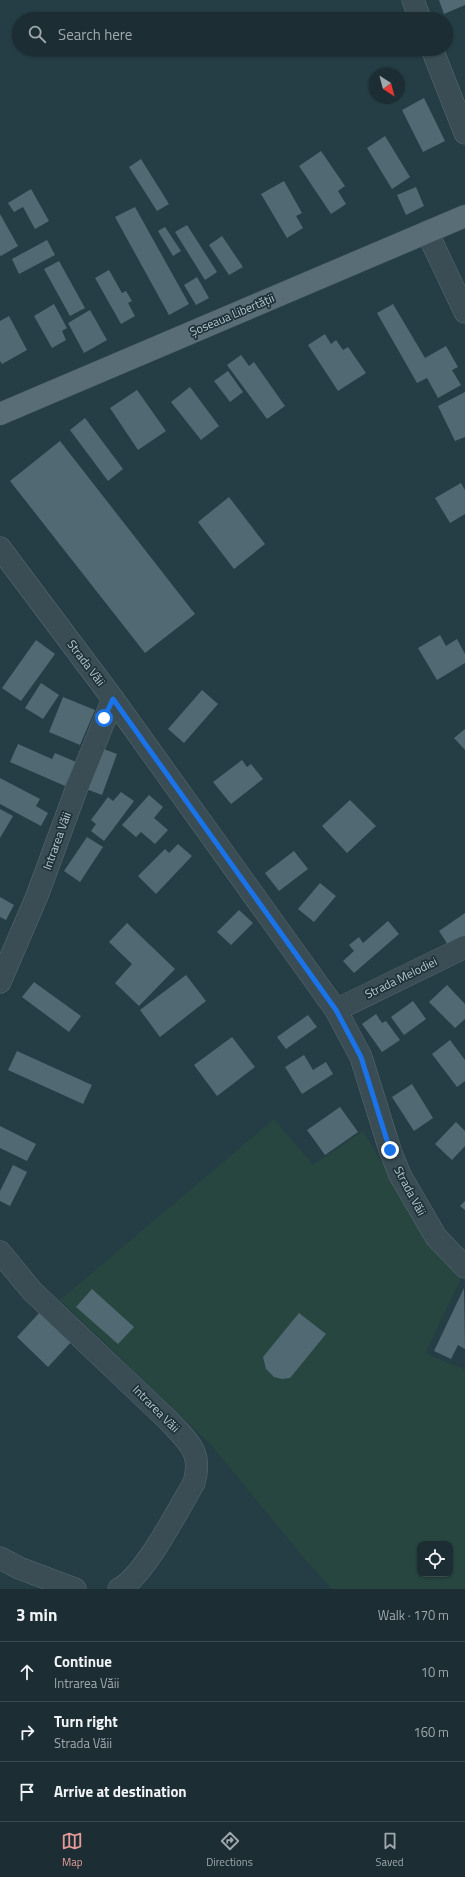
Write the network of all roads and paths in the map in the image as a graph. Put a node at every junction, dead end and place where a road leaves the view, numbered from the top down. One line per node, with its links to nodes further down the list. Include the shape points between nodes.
1 (413, 0): 2 (street)
2 (417, 12)
3 (435, 56): 4 (street)
4 (465, 133)
5 (465, 216): 6 (main road, Șoseaua Libertății)
6 (427, 232): 7 (street); 8 (main road, Șoseaua Libertății)
7 (465, 312)
8 (0, 414)
9 (0, 548): 10 (street, Strada Văii)
10 (113, 699): 12 (street, Intrarea Văii, via 37,896); 13 (street, Strada Văii)
11 (465, 947): 13 (street, Strada Melodiei)
12 (0, 982)
13 (336, 1010): 15 (street, Strada Văii, via 361,1057 400,1175 436,1237)
14 (0, 1252): 18 (street, Intrarea Văii, via 32,1291 168,1420 196,1454 198,1470 194,1483 144,1565 133,1580)
15 (465, 1267)
16 (0, 1558): 17 (street)
17 (75, 1589)
18 (119, 1589)

